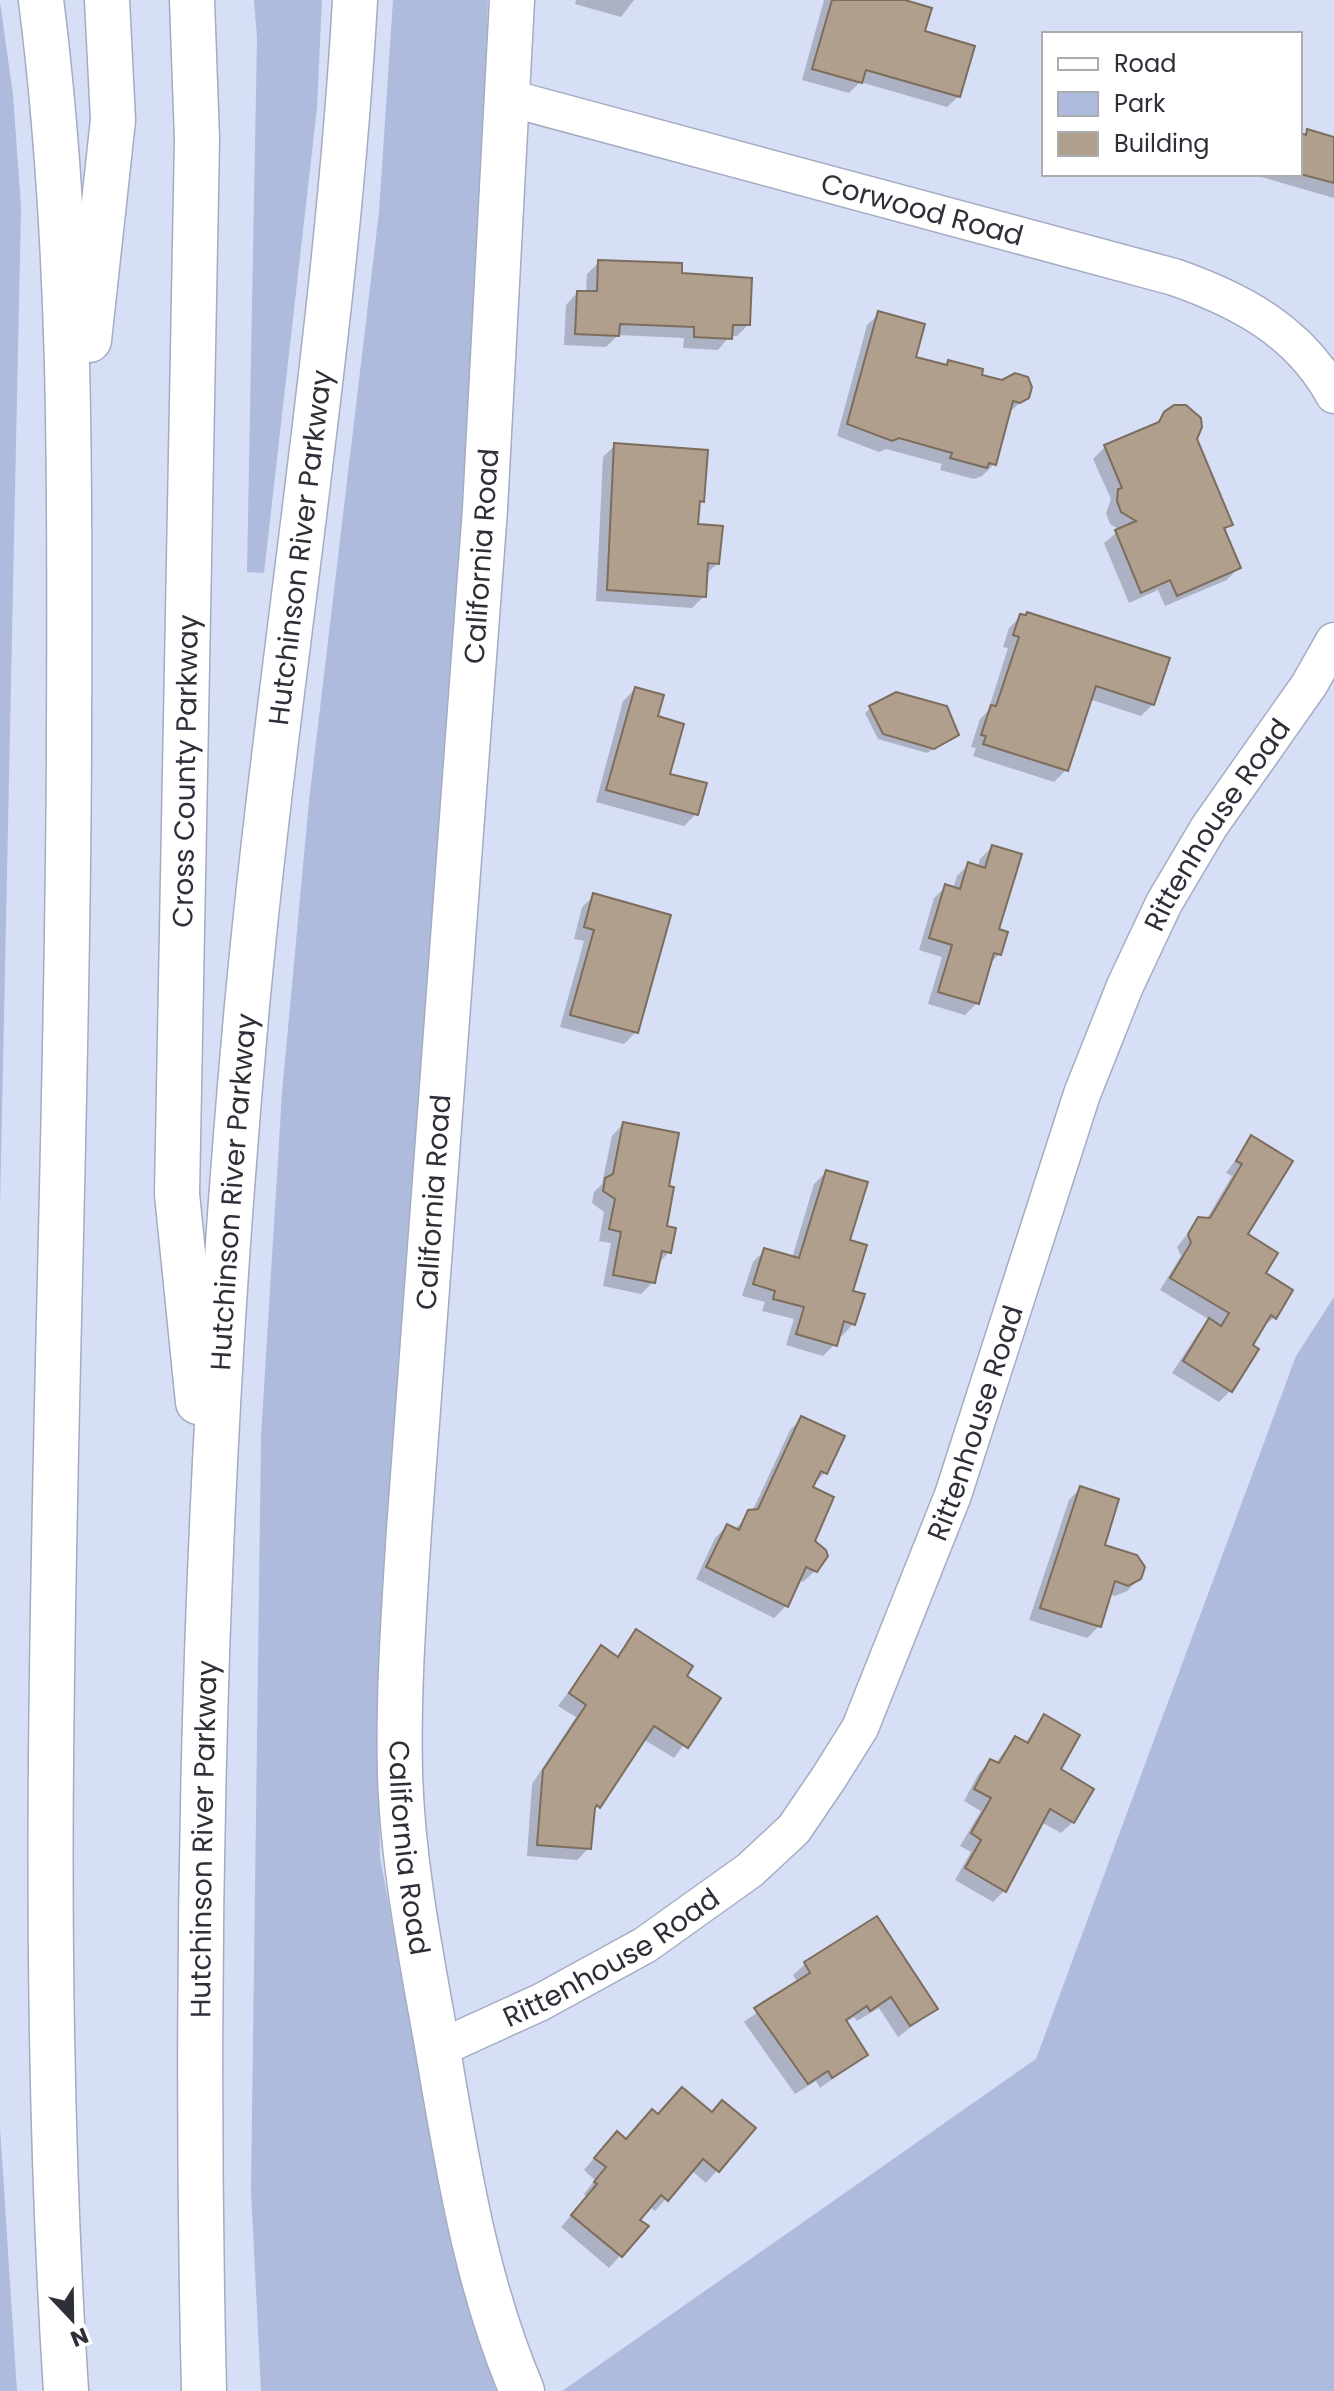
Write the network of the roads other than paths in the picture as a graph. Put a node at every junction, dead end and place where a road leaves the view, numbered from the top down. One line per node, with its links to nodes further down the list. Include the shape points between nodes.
1 (41, 0): 8 (main road, via 60,201)
2 (107, 0): 8 (main road, via 113,120)
3 (192, 0): 10 (main road, Cross County Parkway, via 197,139 177,1194)
4 (355, 0): 10 (main road, Hutchinson River Parkway, via 342,169 248,995)
5 (512, 0): 6 (main road, California Road)
6 (509, 98): 7 (street, Corwood Road, via 1174,277 1262,316 1292,341); 11 (main road, California Road, via 485,509 400,1690 406,1847)
7 (1334, 395)
8 (69, 523): 12 (main road, via 69,892 49,1893 50,2062)
9 (1334, 641): 11 (street, Rittenhouse Road, via 1209,827 1164,903 1125,986 1082,1094 953,1495 860,1728 828,1779 794,1829 750,1870 645,1945 541,2002)
10 (212, 1540): 13 (main road, Hutchinson River Parkway, via 201,1794)
11 (438, 2049): 14 (main road, California Road, via 483,2284)
12 (66, 2391)
13 (204, 2391)
14 (522, 2391)

